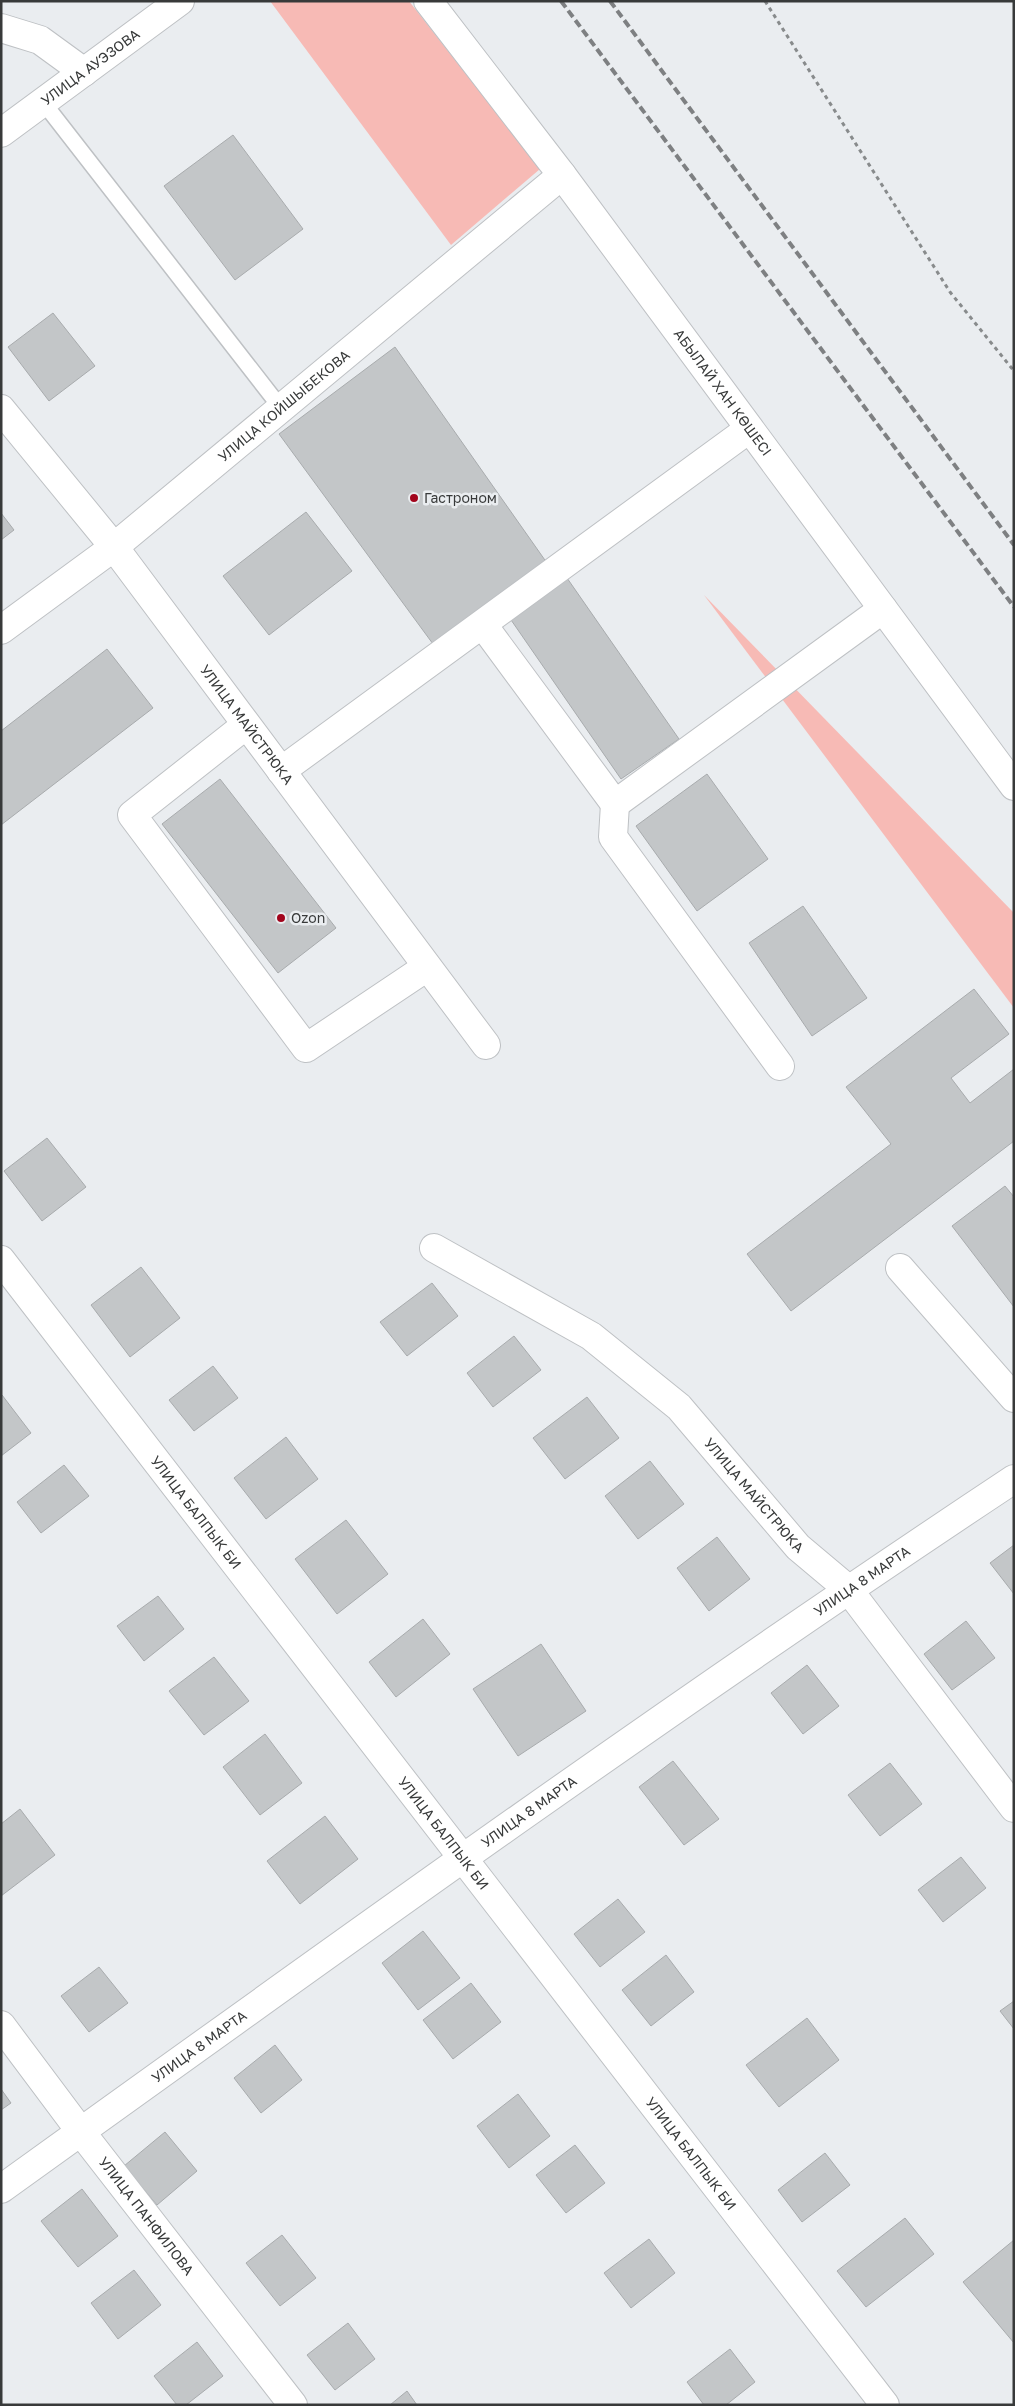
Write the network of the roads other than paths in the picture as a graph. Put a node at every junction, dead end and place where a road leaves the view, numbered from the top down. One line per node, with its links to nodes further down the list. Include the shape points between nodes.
1 (180, 1): 4 (street, УЛИЦА АУЭЗОВА)
2 (428, 1): 7 (street, АБЫЛАЙ ХАН КӨШЕСІ)
3 (1, 28): 4 (street, via 40,40)
4 (84, 72): 5 (street, УЛИЦА АУЭЗОВА)
5 (43, 102): 6 (street, УЛИЦА АУЭЗОВА); 8 (lane)
6 (1, 133)
7 (562, 175): 8 (street, УЛИЦА КОЙШЫБЕКОВА); 10 (street, АБЫЛАЙ ХАН КӨШЕСІ)
8 (281, 408): 11 (street, УЛИЦА КОЙШЫБЕКОВА)
9 (1, 409): 11 (street, УЛИЦА МАЙСТРЮКА)
10 (749, 429): 12 (street, АБЫЛАЙ ХАН КӨШЕСІ); 13 (street)
11 (114, 547): 14 (street, УЛИЦА КОЙШЫБЕКОВА); 15 (street, УЛИЦА МАЙСТРЮКА)
12 (883, 610): 17 (street, АБЫЛАЙ ХАН КӨШЕСІ); 18 (street)
13 (483, 625): 16 (street); 18 (street)
14 (1, 630)
15 (246, 725): 16 (street, УЛИЦА МАЙСТРЮКА); 19 (street, via 132,815 306,1048)
16 (281, 771): 19 (street, УЛИЦА МАЙСТРЮКА)
17 (1014, 786)
18 (615, 804): 21 (street, via 613,837)
19 (428, 967): 20 (street, УЛИЦА МАЙСТРЮКА)
20 (486, 1045)
21 (780, 1066)
22 (434, 1248): 27 (street, УЛИЦА МАЙСТРЮКА, via 591,1336 679,1407 798,1547)
23 (1, 1260): 29 (street, УЛИЦА БАЛПЫК БИ)
24 (900, 1268): 25 (street)
25 (1014, 1398)
26 (1014, 1479): 27 (street, УЛИЦА 8 МАРТА)
27 (848, 1589): 28 (street, УЛИЦА МАЙСТРЮКА); 29 (street, УЛИЦА 8 МАРТА)
28 (1014, 1808)
29 (462, 1858): 31 (street, УЛИЦА 8 МАРТА); 34 (street, УЛИЦА БАЛПЫК БИ)
30 (1, 2025): 31 (street, УЛИЦА ПАНФИЛОВА)
31 (81, 2132): 32 (street, УЛИЦА 8 МАРТА); 33 (street, УЛИЦА ПАНФИЛОВА)
32 (1, 2189)
33 (293, 2405)
34 (885, 2405)

